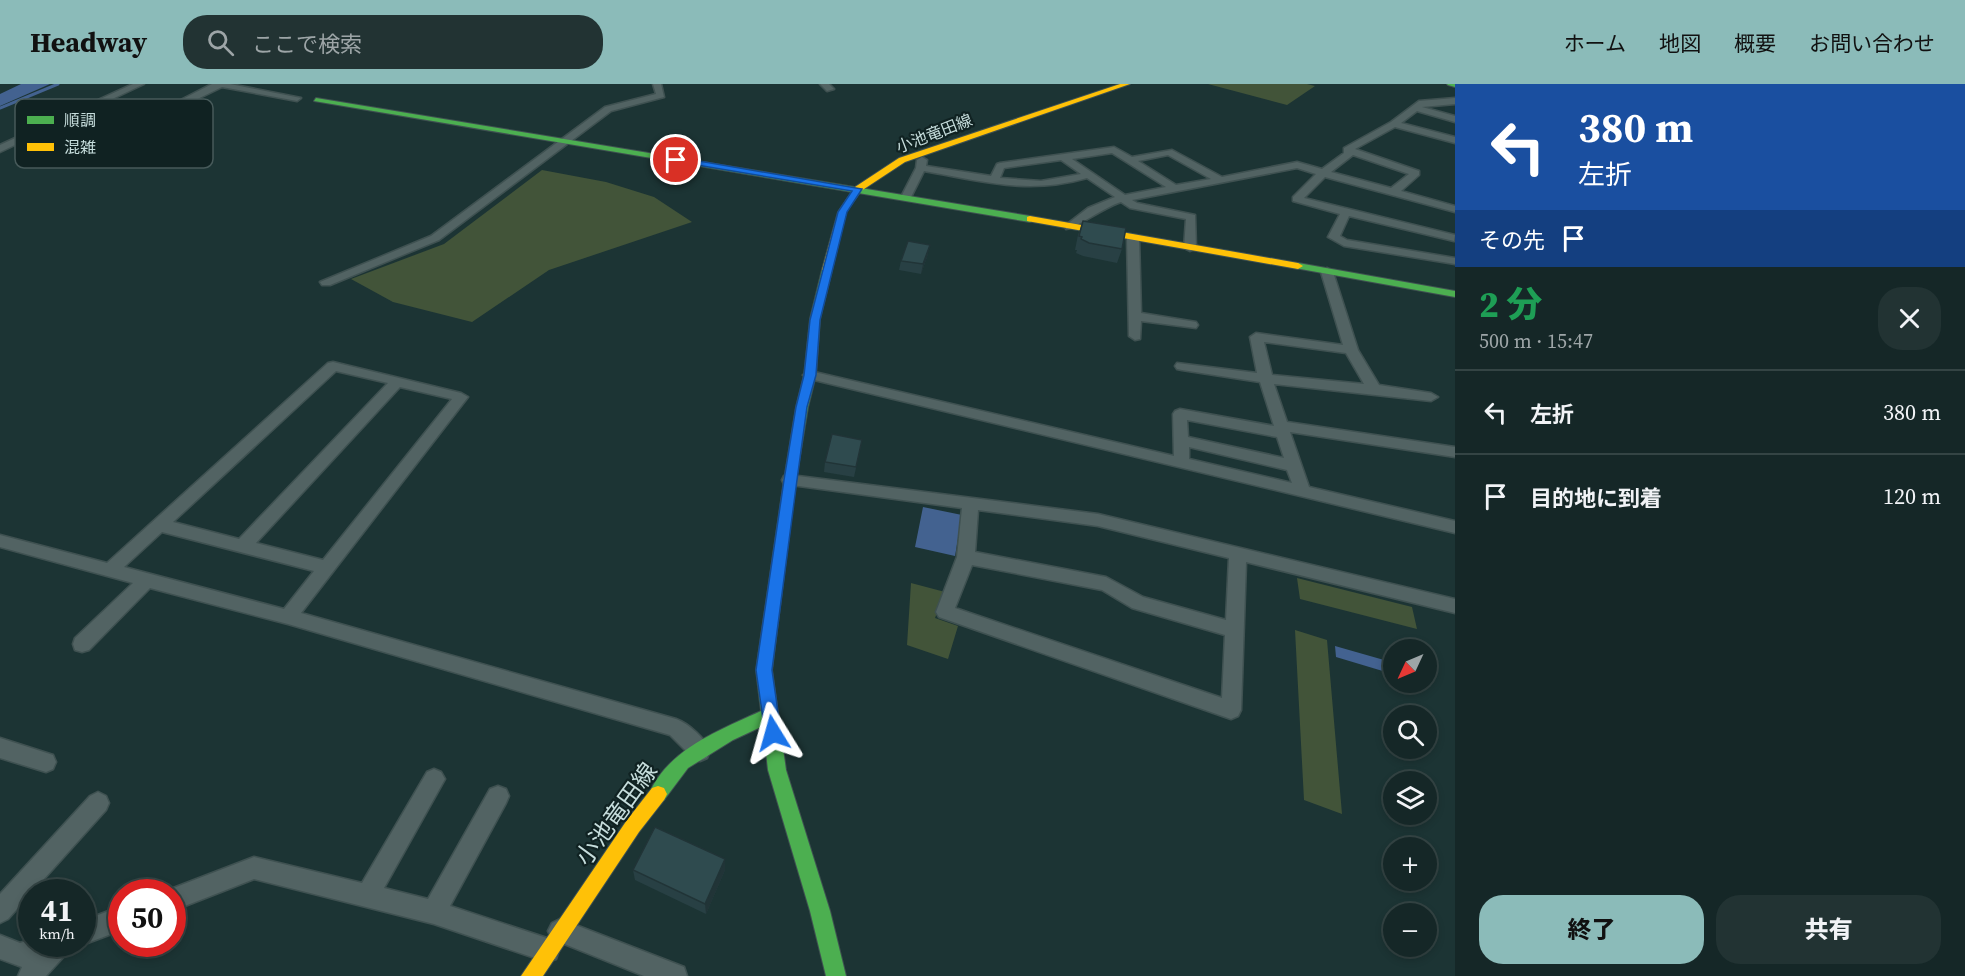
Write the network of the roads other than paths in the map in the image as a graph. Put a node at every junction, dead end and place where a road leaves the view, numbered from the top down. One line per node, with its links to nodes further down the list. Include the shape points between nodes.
1 (140, 84): 8 (street)
2 (657, 84): 18 (street, via 661,95 608,109)
3 (1127, 84): 20 (main road, 小池竜田線)
4 (1450, 84): 6 (main road)
5 (218, 85): 7 (street); 9 (street)
6 (1455, 85)
7 (297, 98)
8 (108, 99)
9 (190, 99)
10 (316, 100): 18 (main road)
11 (1455, 101): 12 (street, via 1431,101)
12 (1416, 108): 13 (street); 14 (street)
13 (1455, 119)
14 (1394, 124): 17 (street); 19 (street)
15 (0, 135): 16 (street)
16 (15, 137)
17 (1455, 140)
18 (563, 141): 28 (main road); 41 (street, via 435,238)
19 (1347, 150): 24 (street, via 1349,154); 30 (street, via 1416,173)
20 (924, 152): 23 (street); 28 (main road, 小池竜田線, via 902,160)
21 (1063, 157): 22 (street, via 1114,150); 25 (street); 26 (street, via 1000,166)
22 (1130, 160): 27 (street, via 1168,152); 29 (street)
23 (921, 168): 26 (street); 31 (street)
24 (1323, 173): 27 (street, via 1297,165); 30 (street); 34 (street, via 1298,199)
25 (1087, 175): 26 (street, via 1038,186); 32 (street)
26 (994, 180)
27 (1221, 180): 29 (street)
28 (858, 189): 31 (main road); 48 (main road, 小池竜田線, via 842,212 836,234 815,320)
29 (1175, 189): 32 (street)
30 (1392, 193): 33 (street)
31 (906, 197): 35 (main road)
32 (1124, 199): 35 (street, via 1103,204); 38 (street, via 1134,206 1191,217)
33 (1455, 209)
34 (1346, 212): 37 (street); 39 (street, via 1334,237 1344,243)
35 (1070, 227): 36 (main road)
36 (1133, 238): 38 (main road); 43 (street)
37 (1455, 238): 39 (street, via 1450,244)
38 (1190, 248): 40 (main road)
39 (1455, 260)
40 (1327, 272): 42 (main road); 46 (street)
41 (326, 282)
42 (1455, 294)
43 (1134, 316): 44 (street); 45 (street)
44 (1192, 325)
45 (1135, 336)
46 (1351, 350): 49 (street, via 1256,337); 51 (street)
47 (1182, 366): 49 (street)
48 (810, 375): 56 (street); 58 (main road, 小池竜田線)
49 (1266, 379): 51 (street); 53 (street)
50 (397, 382): 61 (street, via 333,366); 64 (street); 67 (street, via 461,397)
51 (1374, 389): 52 (street)
52 (1431, 397)
53 (1282, 430): 54 (street, via 1180,414); 55 (street); 57 (street)
54 (1181, 440): 56 (street); 57 (street)
55 (1455, 452)
56 (1182, 462): 59 (street)
57 (1294, 466): 59 (street)
58 (790, 480): 60 (street); 74 (main road, 小池竜田線, via 764,670)
59 (1302, 491): 62 (street)
60 (971, 503): 65 (street, via 1098,520); 66 (street)
61 (159, 525): 64 (street); 68 (street)
62 (1455, 527)
63 (0, 541): 68 (street)
64 (243, 546): 67 (street)
65 (1238, 554): 70 (street); 72 (street)
66 (966, 557): 72 (street, via 1106,584 1138,603); 72 (street, via 945,612 1231,710)
67 (327, 568): 71 (street)
68 (110, 570): 69 (street)
69 (147, 580): 71 (street); 73 (street)
70 (1455, 606)
71 (288, 617): 75 (street, via 676,728)
72 (1234, 630)
73 (82, 644)
74 (771, 714): 75 (main road, 小池竜田線); 92 (main road, 小池竜田線, via 777,770)
75 (700, 751): 85 (main road, 小池竜田線, via 682,762)
76 (3, 753): 77 (street)
77 (46, 762)
78 (434, 779): 82 (street)
79 (498, 796): 84 (street)
80 (98, 803): 83 (street)
81 (186, 894): 82 (street, via 254,868)
82 (367, 896): 84 (street)
83 (0, 911)
84 (434, 912): 85 (street)
85 (554, 941): 90 (main road, 小池竜田線); 91 (street)
86 (0, 947): 87 (street)
87 (18, 953)
88 (45, 957): 89 (street)
89 (30, 976)
90 (531, 976)
91 (675, 976)
92 (836, 976)

